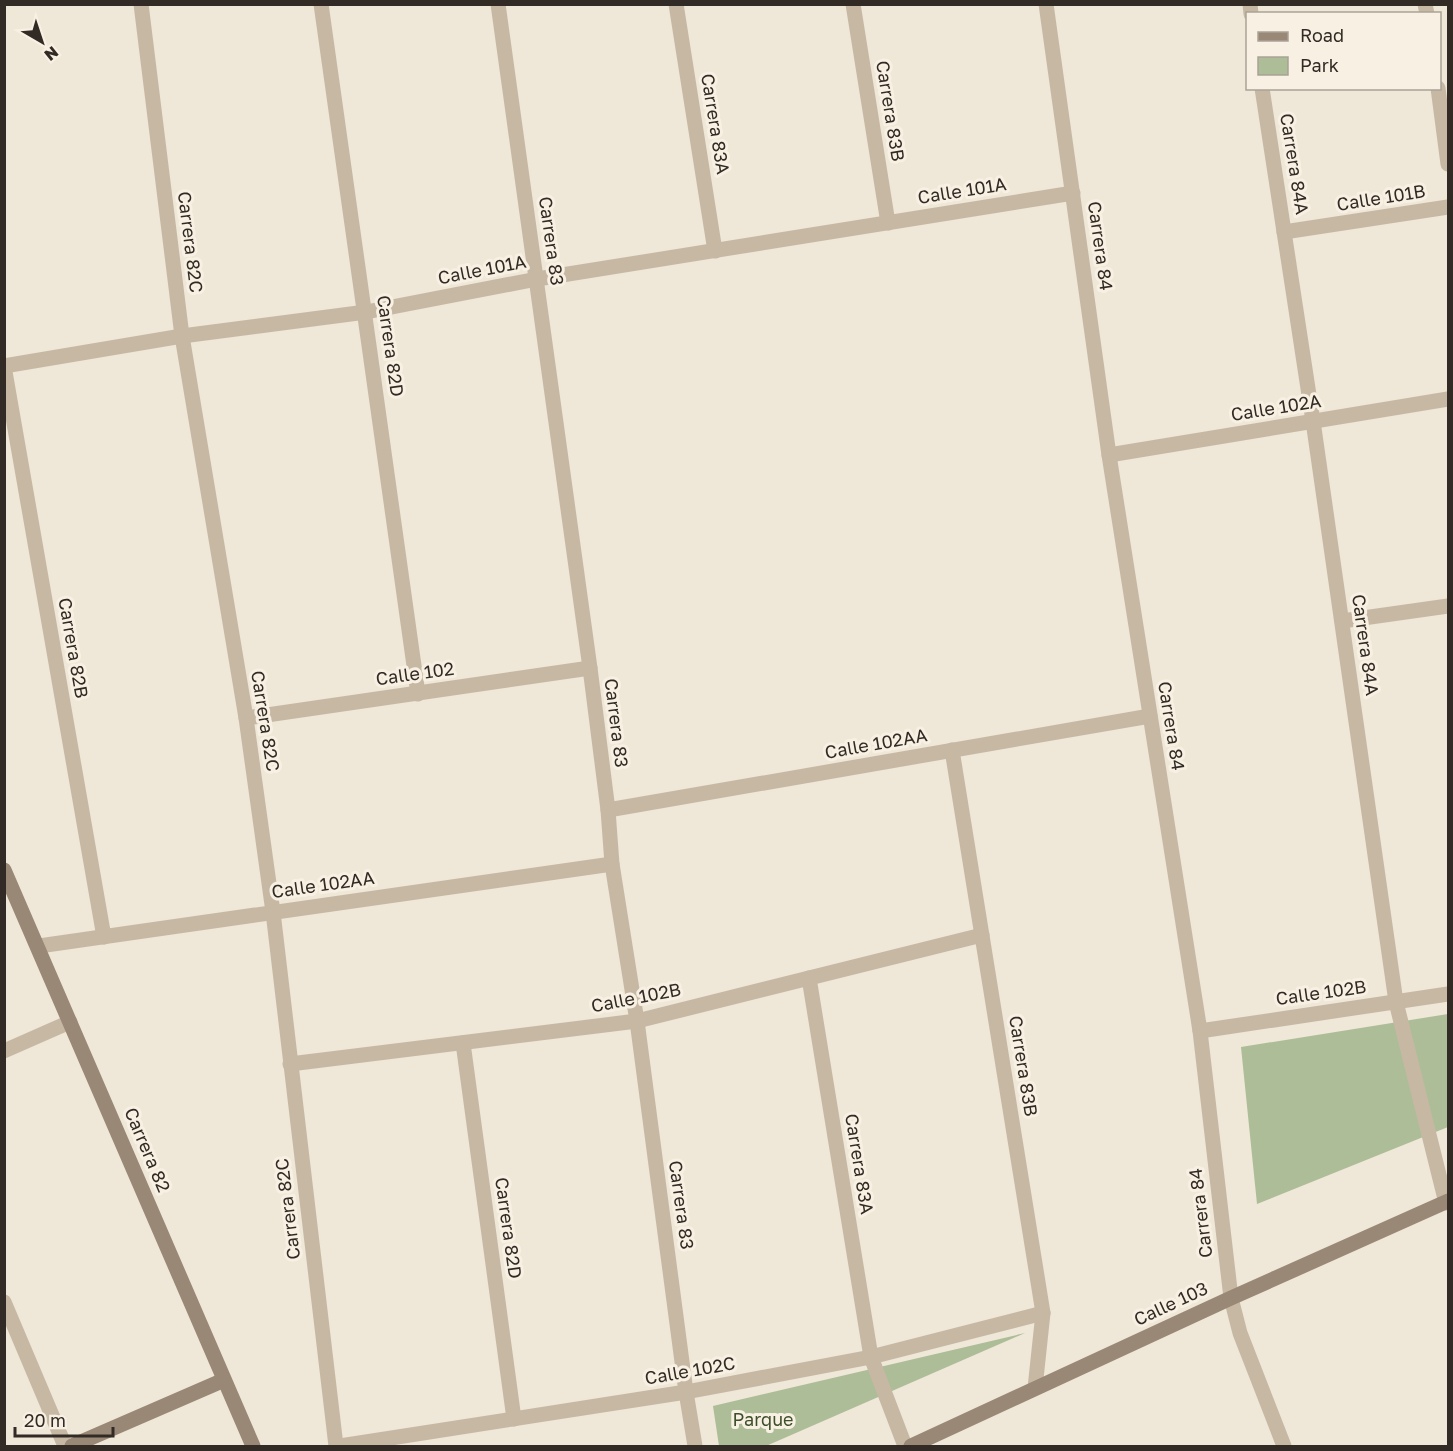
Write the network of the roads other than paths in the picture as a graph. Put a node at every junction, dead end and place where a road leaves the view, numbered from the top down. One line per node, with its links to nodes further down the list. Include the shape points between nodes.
1 (141, 4): 17 (street, Carrera 82C)
2 (321, 4): 16 (street, Carrera 82D)
3 (498, 4): 15 (street, Carrera 83)
4 (676, 4): 14 (street, Carrera 83A)
5 (853, 4): 12 (street, Carrera 83B)
6 (1046, 4): 10 (street, Carrera 84)
7 (1263, 90): 13 (street, Carrera 84A)
8 (1438, 90): 9 (street)
9 (1449, 164)
10 (1073, 193): 12 (street, Calle 101A); 21 (street, Carrera 84)
11 (1449, 207): 13 (street, Calle 101B)
12 (888, 223): 14 (street, Calle 101A)
13 (1284, 232): 20 (street, Carrera 84A)
14 (715, 251): 15 (street, Calle 101A)
15 (537, 279): 16 (street, Calle 101A); 24 (street, Carrera 83)
16 (366, 312): 17 (street, Calle 101A); 25 (street, Carrera 82D)
17 (182, 336): 18 (street, Calle 101A); 27 (street, Carrera 82C)
18 (4, 366): 34 (street, Carrera 82B)
19 (1449, 399): 20 (street, Calle 102A)
20 (1313, 422): 21 (street, Calle 102A); 23 (street, Carrera 84A)
21 (1109, 455): 26 (street, Carrera 84)
22 (1449, 606): 23 (street)
23 (1341, 621): 38 (street, Carrera 84A)
24 (590, 668): 25 (street, Calle 102); 29 (street, Carrera 83)
25 (418, 694): 27 (street, Calle 102)
26 (1150, 716): 28 (street, Calle 102AA); 41 (street, Carrera 84)
27 (246, 718): 32 (street, Carrera 82C)
28 (951, 750): 29 (street, Calle 102AA); 33 (street, Carrera 83B)
29 (608, 810): 30 (street, Carrera 83)
30 (612, 864): 32 (street, Calle 102AA); 39 (street, Carrera 83)
31 (4, 870): 35 (street, Carrera 82)
32 (273, 912): 34 (street, Calle 102AA); 44 (street, Carrera 82C)
33 (982, 935): 36 (street, Calle 102B); 48 (street, Carrera 83B)
34 (104, 937): 35 (street, Calle 102AA)
35 (39, 946): 40 (street, Carrera 82)
36 (809, 978): 39 (street, Calle 102B); 49 (street, Carrera 83A)
37 (1449, 994): 38 (street, Calle 102B)
38 (1396, 1002): 41 (street, Calle 102B); 45 (street, Carrera 84A)
39 (637, 1021): 42 (street, Calle 102B); 52 (street, Carrera 83)
40 (70, 1022): 43 (street); 50 (street, Carrera 82)
41 (1200, 1031): 46 (street, Carrera 84)
42 (463, 1043): 44 (street, Calle 102B); 53 (street, Carrera 82D)
43 (4, 1051)
44 (290, 1064): 57 (street, Carrera 82C)
45 (1447, 1202): 46 (street, Calle 103)
46 (1230, 1298): 51 (street, Calle 103); 61 (street, Carrera 84)
47 (4, 1302): 54 (street)
48 (1043, 1313): 49 (street, Calle 102C); 51 (street, Carrera 83B)
49 (871, 1357): 52 (street, Calle 102C); 59 (street, Carrera 83A)
50 (224, 1380): 55 (street); 56 (street, Carrera 82)
51 (1035, 1388): 60 (street, Calle 103)
52 (686, 1392): 53 (street, Calle 102C); 58 (street, Carrera 83)
53 (514, 1419): 57 (street, Calle 102C)
54 (65, 1446)
55 (72, 1446)
56 (253, 1446)
57 (338, 1446)
58 (695, 1446)
59 (905, 1446)
60 (911, 1446)
61 (1284, 1446)

